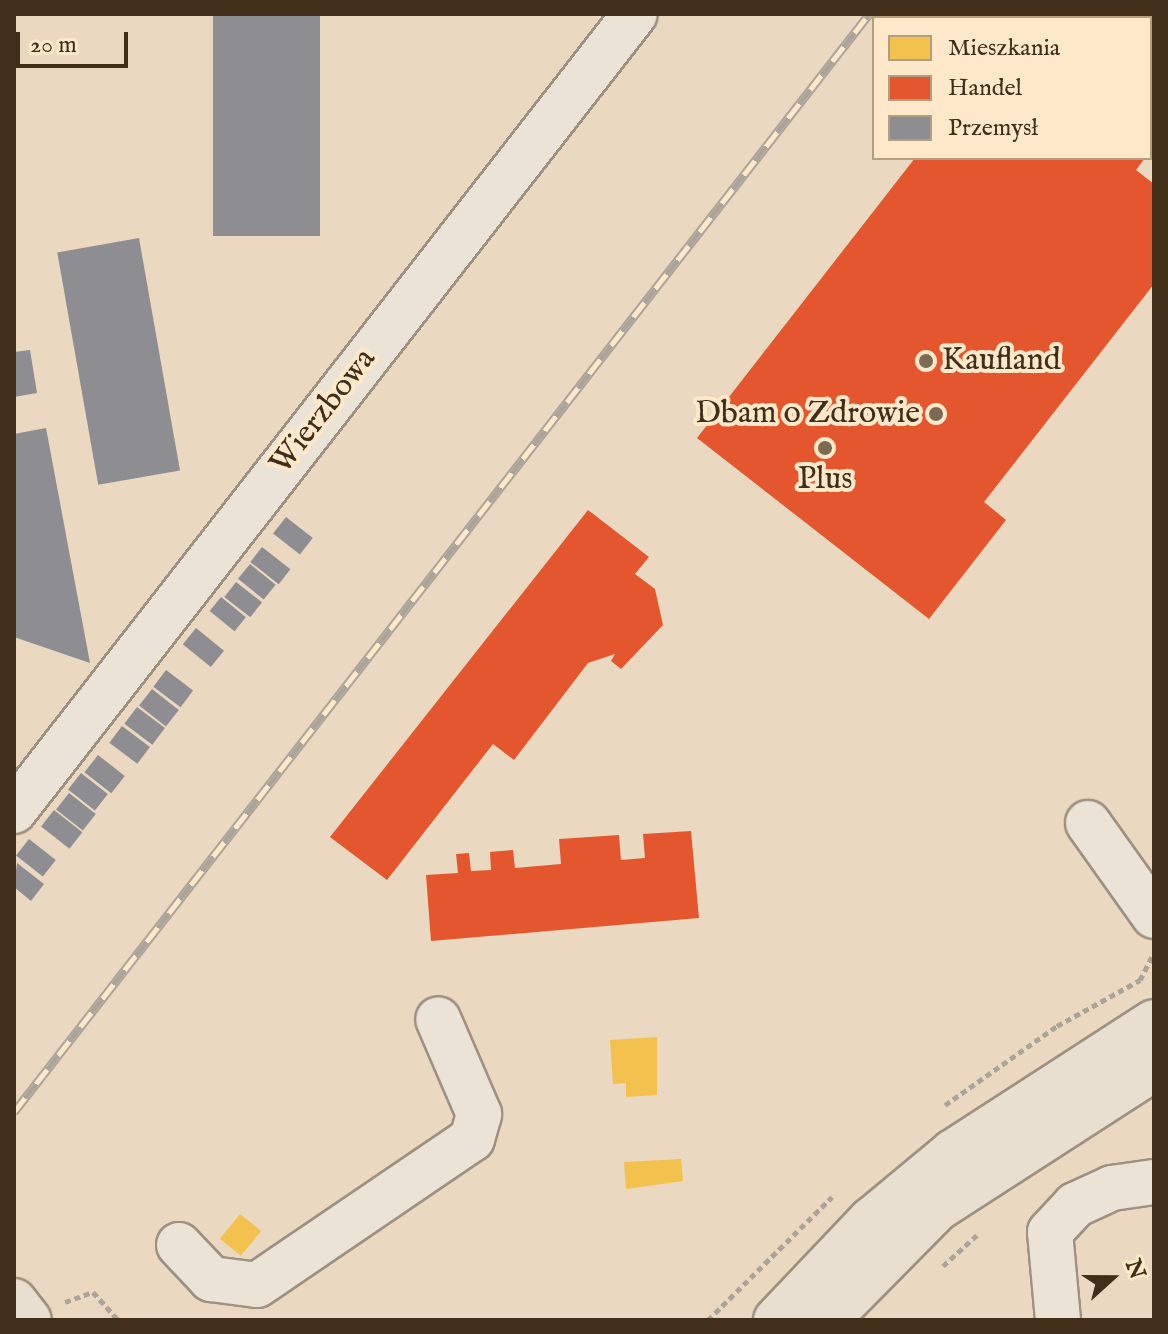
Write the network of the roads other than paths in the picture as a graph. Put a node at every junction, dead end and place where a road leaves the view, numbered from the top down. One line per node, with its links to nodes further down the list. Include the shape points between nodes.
1 (635, 14): 2 (street, Wierzbowa)
2 (14, 811)
3 (1088, 823): 4 (street)
4 (1154, 916)
5 (438, 1019): 9 (street, via 479,1114 472,1139 257,1285 211,1279)
6 (1154, 1022): 12 (main road, via 953,1152 871,1220)
7 (1154, 1069): 13 (main road, via 948,1200)
8 (1154, 1182): 14 (street, via 1112,1188 1075,1205 1050,1232)
9 (179, 1245)
10 (14, 1301): 11 (main road)
11 (29, 1320)
12 (776, 1320)
13 (827, 1320)
14 (1058, 1320)

